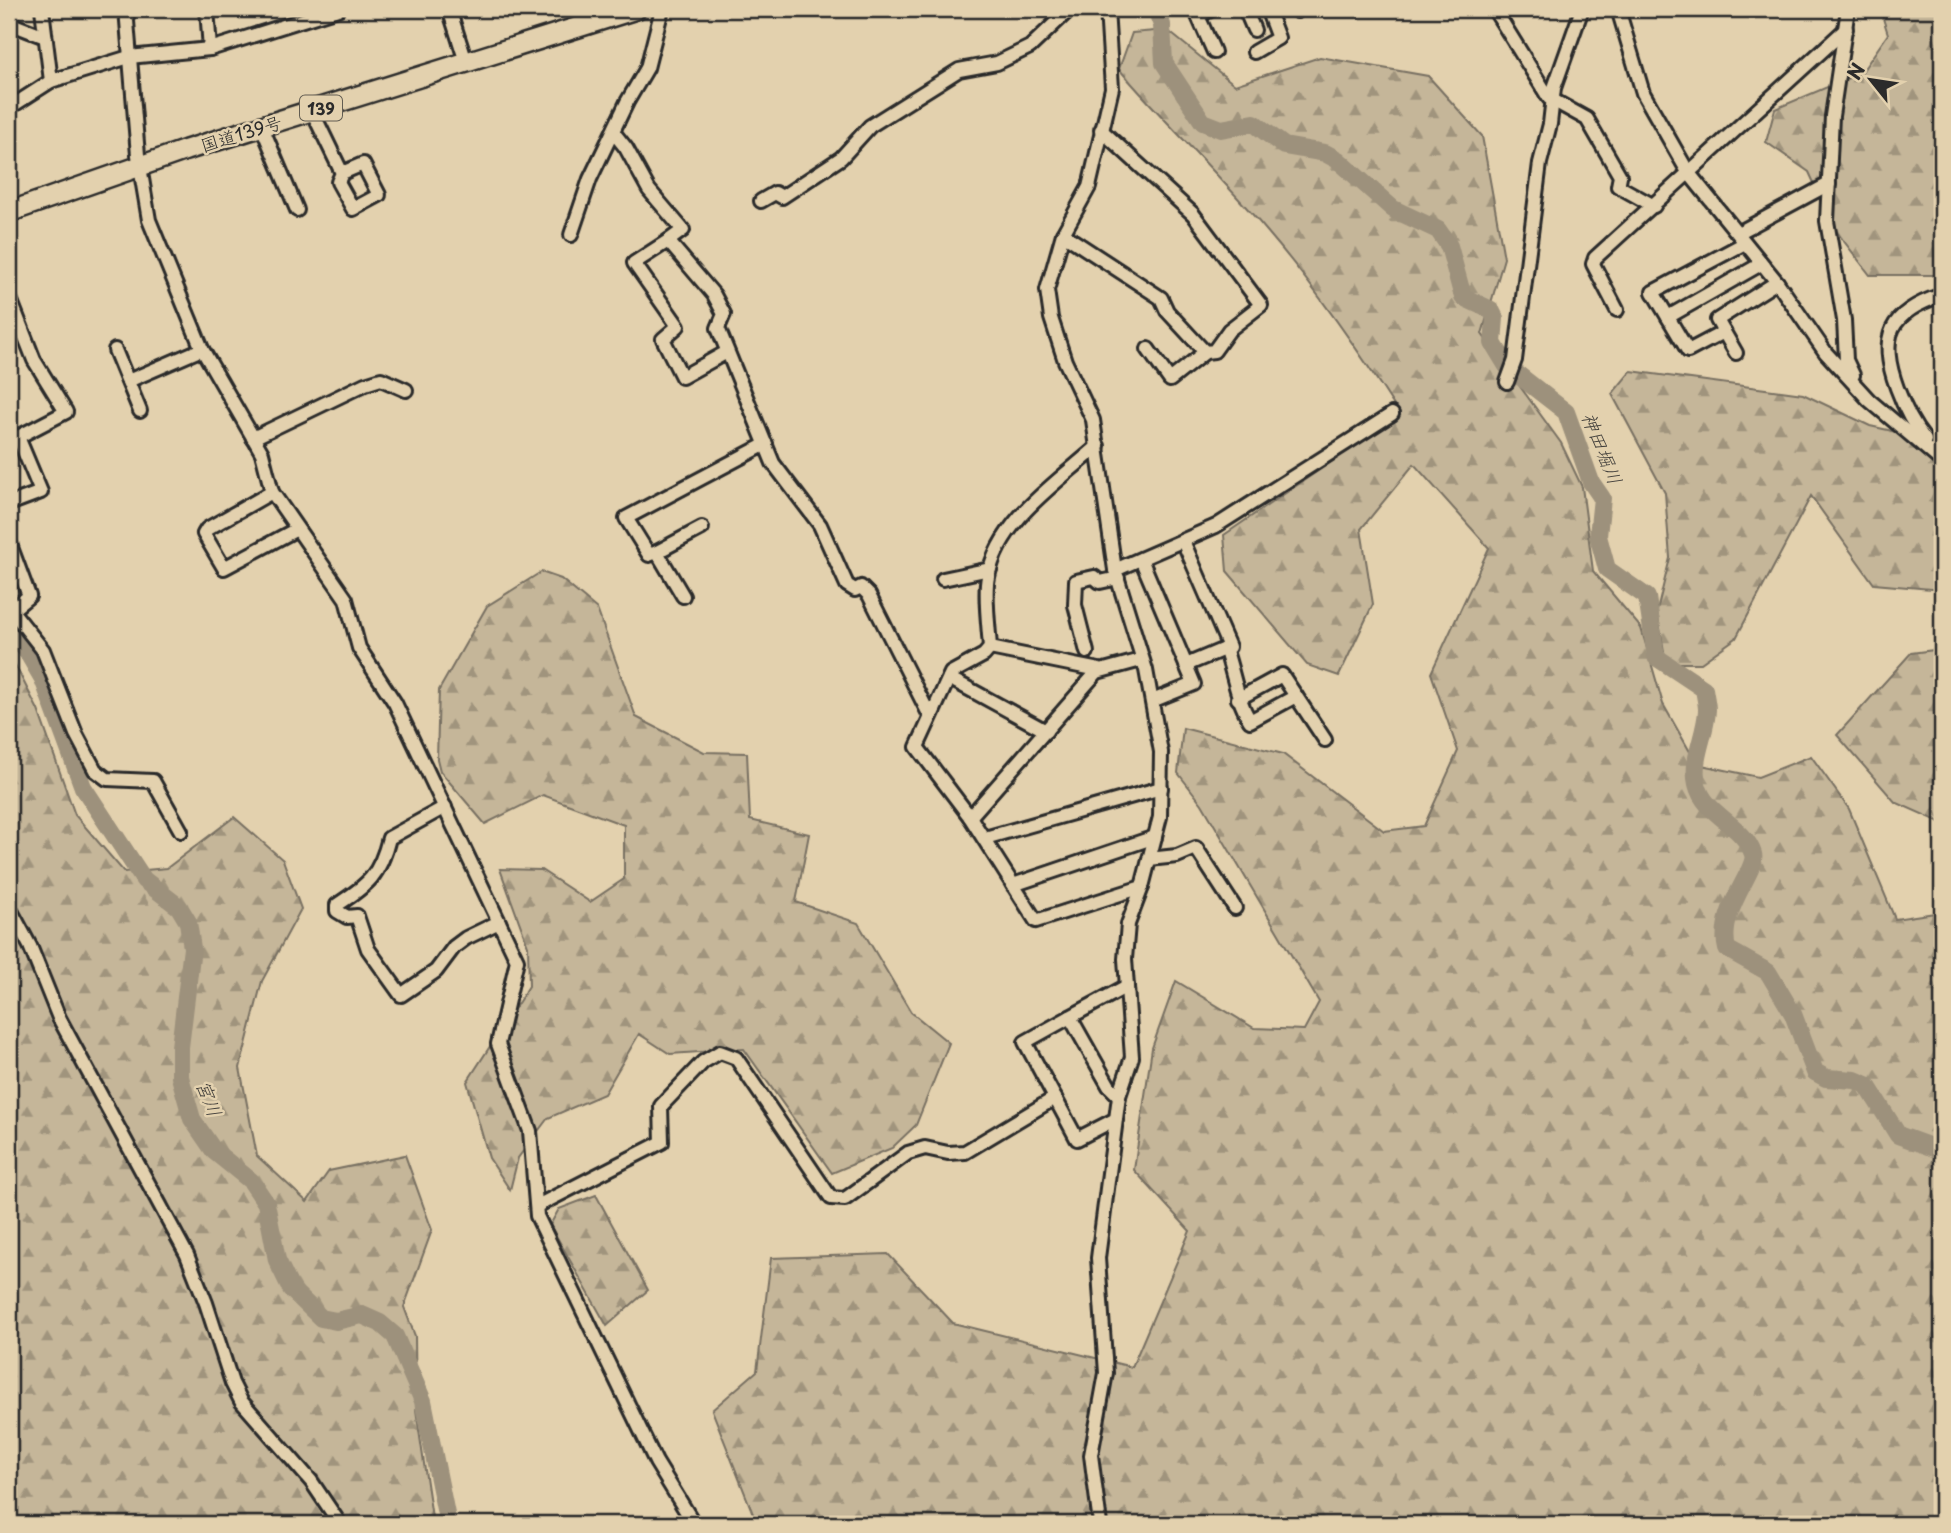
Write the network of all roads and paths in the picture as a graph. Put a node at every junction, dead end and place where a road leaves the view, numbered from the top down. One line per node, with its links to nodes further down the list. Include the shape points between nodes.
1 (42, 9): 22 (street)
2 (126, 9): 26 (street)
3 (207, 9): 23 (street)
4 (338, 9): 18 (street)
5 (449, 9): 27 (street)
6 (605, 9): 27 (highway, 国道139号 / 139)
7 (636, 9): 27 (highway, 国道139号 / 139)
8 (662, 9): 34 (street, via 647,68)
9 (1070, 9): 39 (street, via 1030,47 939,81 870,126 828,167 782,197 775,193)
10 (1107, 9): 33 (street, via 1112,88)
11 (1212, 9): 24 (street, via 1198,16)
12 (1245, 9): 21 (street)
13 (1267, 9): 25 (street, via 1278,38)
14 (1494, 9): 29 (street)
15 (1582, 9): 29 (street, via 1559,67)
16 (1618, 9): 36 (street, via 1643,93)
17 (1849, 9): 20 (street)
18 (300, 14): 23 (street)
19 (9, 23): 22 (street)
20 (1846, 29): 36 (street); 38 (street, via 1832,116)
21 (1254, 30)
22 (45, 37): 28 (street)
23 (210, 49): 26 (street)
24 (1214, 52)
25 (1254, 52)
26 (130, 57): 28 (street); 35 (street)
27 (464, 58): 31 (highway, 国道139号 / 139); 35 (highway, 国道139号 / 139)
28 (51, 81): 30 (street)
29 (1554, 101): 41 (street, via 1587,118 1620,176 1618,186); 62 (street, via 1540,163 1515,360)
30 (10, 106)
31 (312, 111): 32 (highway, 国道139号 / 139); 37 (street)
32 (262, 127): 35 (highway, 国道139号 / 139); 42 (street)
33 (1101, 130): 45 (street, via 1088,187); 59 (street, via 1193,214 1261,305 1229,330 1214,351)
34 (614, 132): 44 (street, via 590,179); 47 (street, via 649,190 683,230)
35 (139, 160): 40 (highway, 国道139号 / 139); 43 (highway, 国道139号 / 139); 55 (street, via 149,220)
36 (1688, 172): 41 (street); 46 (street)
37 (342, 173)
38 (1829, 184): 46 (street); 63 (street, via 1827,221 1846,360)
39 (761, 201)
40 (9, 202)
41 (1654, 206): 52 (street, via 1595,258 1593,264)
42 (298, 210)
43 (9, 212)
44 (571, 234)
45 (1063, 234): 59 (street, via 1161,298 1167,311); 69 (street, via 1047,290 1051,318 1093,420)
46 (1742, 238): 48 (street); 53 (street, via 1653,292)
47 (668, 241): 58 (street, via 714,295 723,314 718,328); 58 (street, via 634,262 678,326 663,339 682,377)
48 (1761, 264): 49 (street); 53 (street)
49 (1777, 282): 54 (street, via 1717,320); 63 (street, via 1826,353)
50 (1942, 295): 70 (street, via 1898,319 1888,338 1887,356 1907,414)
51 (9, 296): 72 (street, via 34,360 66,412 18,437 41,492)
52 (1617, 310)
53 (1668, 317): 54 (street, via 1688,351)
54 (1724, 332): 60 (street)
55 (202, 349): 61 (street); 67 (street)
56 (1148, 349): 59 (street, via 1170,380)
57 (115, 350): 61 (street)
58 (727, 352): 68 (street)
59 (1205, 352)
60 (1736, 353)
61 (128, 381): 65 (street)
62 (1507, 382)
63 (1856, 382): 70 (street, via 1869,400)
64 (405, 390): 67 (street, via 381,379)
65 (140, 411)
66 (1392, 414): 75 (street, via 1216,526)
67 (253, 438): 71 (street, via 262,453)
68 (766, 444): 77 (street, via 626,518 649,555); 94 (street, via 773,463 820,525 847,585 855,590 861,587 869,595)
69 (1098, 446): 79 (street, via 1012,525); 80 (street)
70 (1941, 462)
71 (272, 492): 74 (street); 74 (street, via 207,529 204,534 223,568)
72 (9, 504)
73 (702, 528): 77 (street)
74 (297, 529): 98 (street, via 346,599 359,648 395,704)
75 (1183, 541): 78 (street); 85 (street, via 1229,647)
76 (9, 542): 83 (street, via 30,596)
77 (657, 552): 82 (street)
78 (1141, 559): 80 (street); 88 (street)
79 (990, 569): 81 (street); 84 (street)
80 (1116, 574): 86 (street, via 1100,582 1094,577 1076,582 1075,605); 87 (street)
81 (943, 579)
82 (683, 596)
83 (10, 608): 100 (street, via 43,650 95,770 107,779 153,781)
84 (990, 648): 89 (street); 90 (street)
85 (1225, 649): 88 (street); 92 (street)
86 (1087, 652)
87 (1141, 660): 89 (street); 93 (street)
88 (1186, 665): 93 (street, via 1194,684)
89 (1099, 670): 95 (street)
90 (949, 678): 94 (street); 95 (street)
91 (1296, 696): 92 (street, via 1282,675); 92 (street, via 1250,721); 96 (street)
92 (1238, 699)
93 (1152, 701): 97 (street, via 1161,752)
94 (929, 714): 99 (street, via 917,747)
95 (1045, 731): 99 (street)
96 (1325, 740)
97 (1161, 788): 101 (street); 102 (street)
98 (445, 807): 108 (street); 108 (street, via 389,838 378,872 337,905 337,911 357,916 368,949 401,995 436,971 466,938)
99 (970, 817): 102 (street)
100 (181, 831)
101 (1155, 837): 103 (street); 104 (street)
102 (985, 838): 104 (street)
103 (1149, 859): 105 (street); 107 (street, via 1199,849)
104 (1013, 885): 105 (street, via 1036,921)
105 (1142, 887): 109 (street, via 1128,924)
106 (9, 907): 115 (street, via 59,1018 187,1255 232,1383 242,1401 311,1480)
107 (1234, 908)
108 (499, 922): 114 (street, via 517,960 498,1044 530,1131)
109 (1127, 986): 110 (street); 111 (street, via 1132,1057)
110 (1070, 1017): 111 (street); 112 (street, via 1025,1042)
111 (1119, 1096): 113 (street)
112 (1055, 1098): 113 (street, via 1077,1139); 114 (street, via 965,1152 925,1147 908,1153 845,1199 831,1198 736,1058 720,1052 703,1062 661,1106 662,1142)
113 (1116, 1119): 117 (street, via 1097,1275 1106,1374 1091,1455)
114 (537, 1206): 116 (street, via 537,1216 656,1462)
115 (340, 1524)
116 (694, 1524)
117 (1100, 1524)

